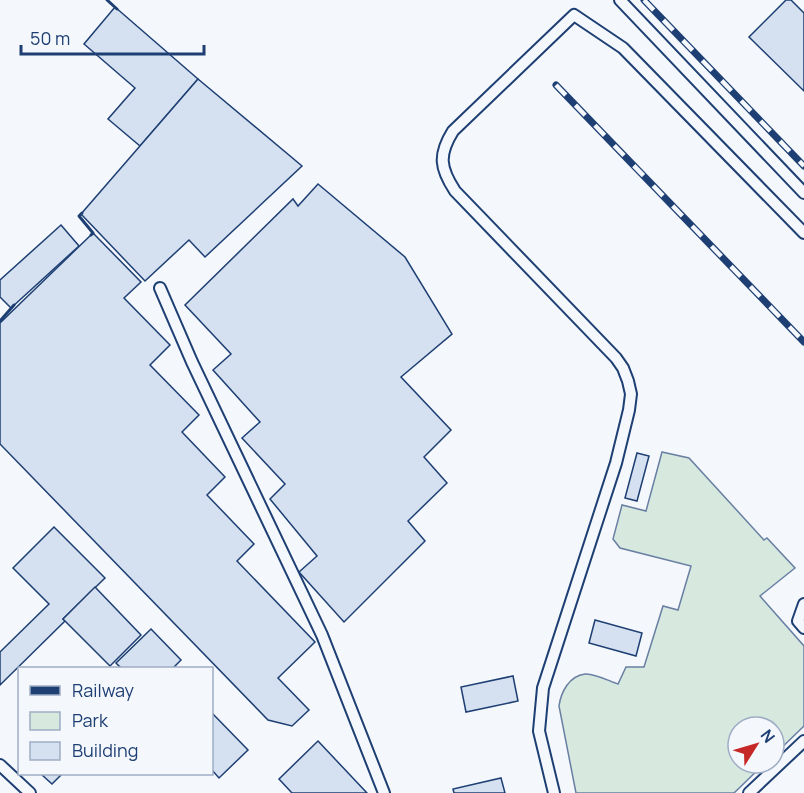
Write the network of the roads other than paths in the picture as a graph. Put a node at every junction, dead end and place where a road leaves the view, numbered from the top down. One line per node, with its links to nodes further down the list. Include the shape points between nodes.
1 (620, 0): 2 (lane)
2 (804, 193)
3 (804, 232): 11 (lane, via 623,48 574,15 453,131 444,145 445,177 455,191 616,358 624,368 631,394 616,463 543,688 539,731)
4 (160, 288): 10 (lane, via 322,635)
5 (804, 604): 6 (lane, via 798,621)
6 (804, 628)
7 (804, 741): 12 (lane)
8 (0, 765): 9 (lane)
9 (30, 793)
10 (384, 793)
11 (554, 793)
12 (749, 793)

